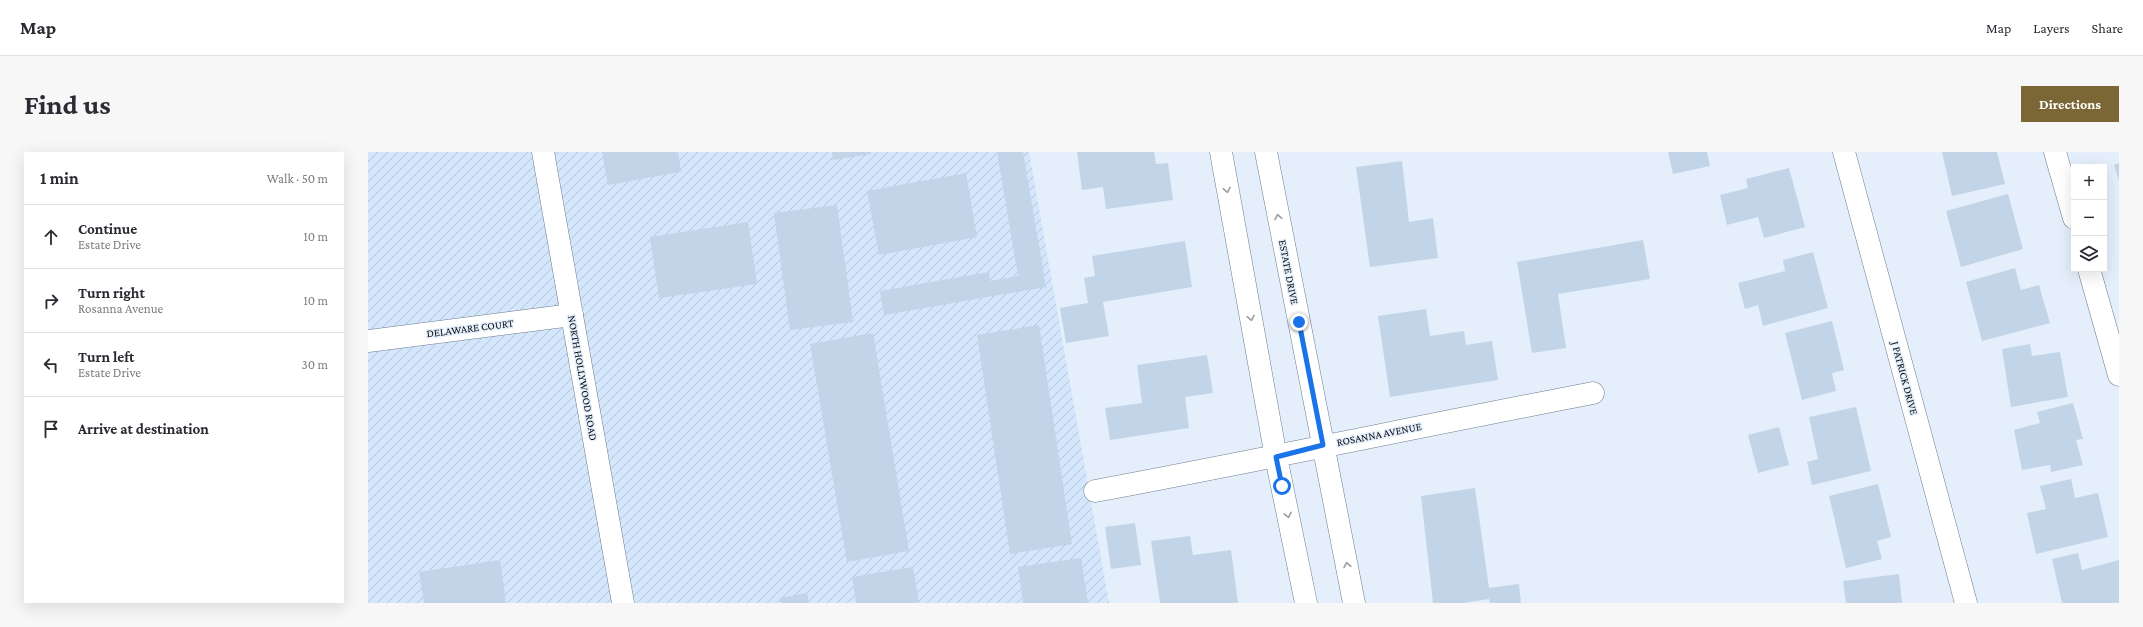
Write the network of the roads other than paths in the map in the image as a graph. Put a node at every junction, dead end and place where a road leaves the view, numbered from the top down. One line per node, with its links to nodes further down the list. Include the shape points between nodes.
1 (543, 152): 8 (street, NORTH HOLLYWOOD ROAD)
2 (1220, 152): 13 (street, one-way to 13)
3 (1266, 152): 12 (street, ESTATE DRIVE, one-way to 3)
4 (1844, 152): 18 (street, J PATRICK DRIVE)
5 (2055, 152): 6 (street)
6 (2071, 208)
7 (2090, 272): 10 (street)
8 (572, 316): 9 (street, DELAWARE COURT); 15 (street, NORTH HOLLYWOOD ROAD)
9 (368, 341)
10 (2119, 375)
11 (1593, 393): 12 (street, ROSANNA AVENUE)
12 (1323, 445): 13 (street, ROSANNA AVENUE); 17 (street, ESTATE DRIVE, one-way to 12)
13 (1276, 457): 14 (street, ROSANNA AVENUE); 16 (street, one-way to 16)
14 (1095, 491)
15 (624, 603)
16 (1306, 603)
17 (1354, 603)
18 (1966, 603)

